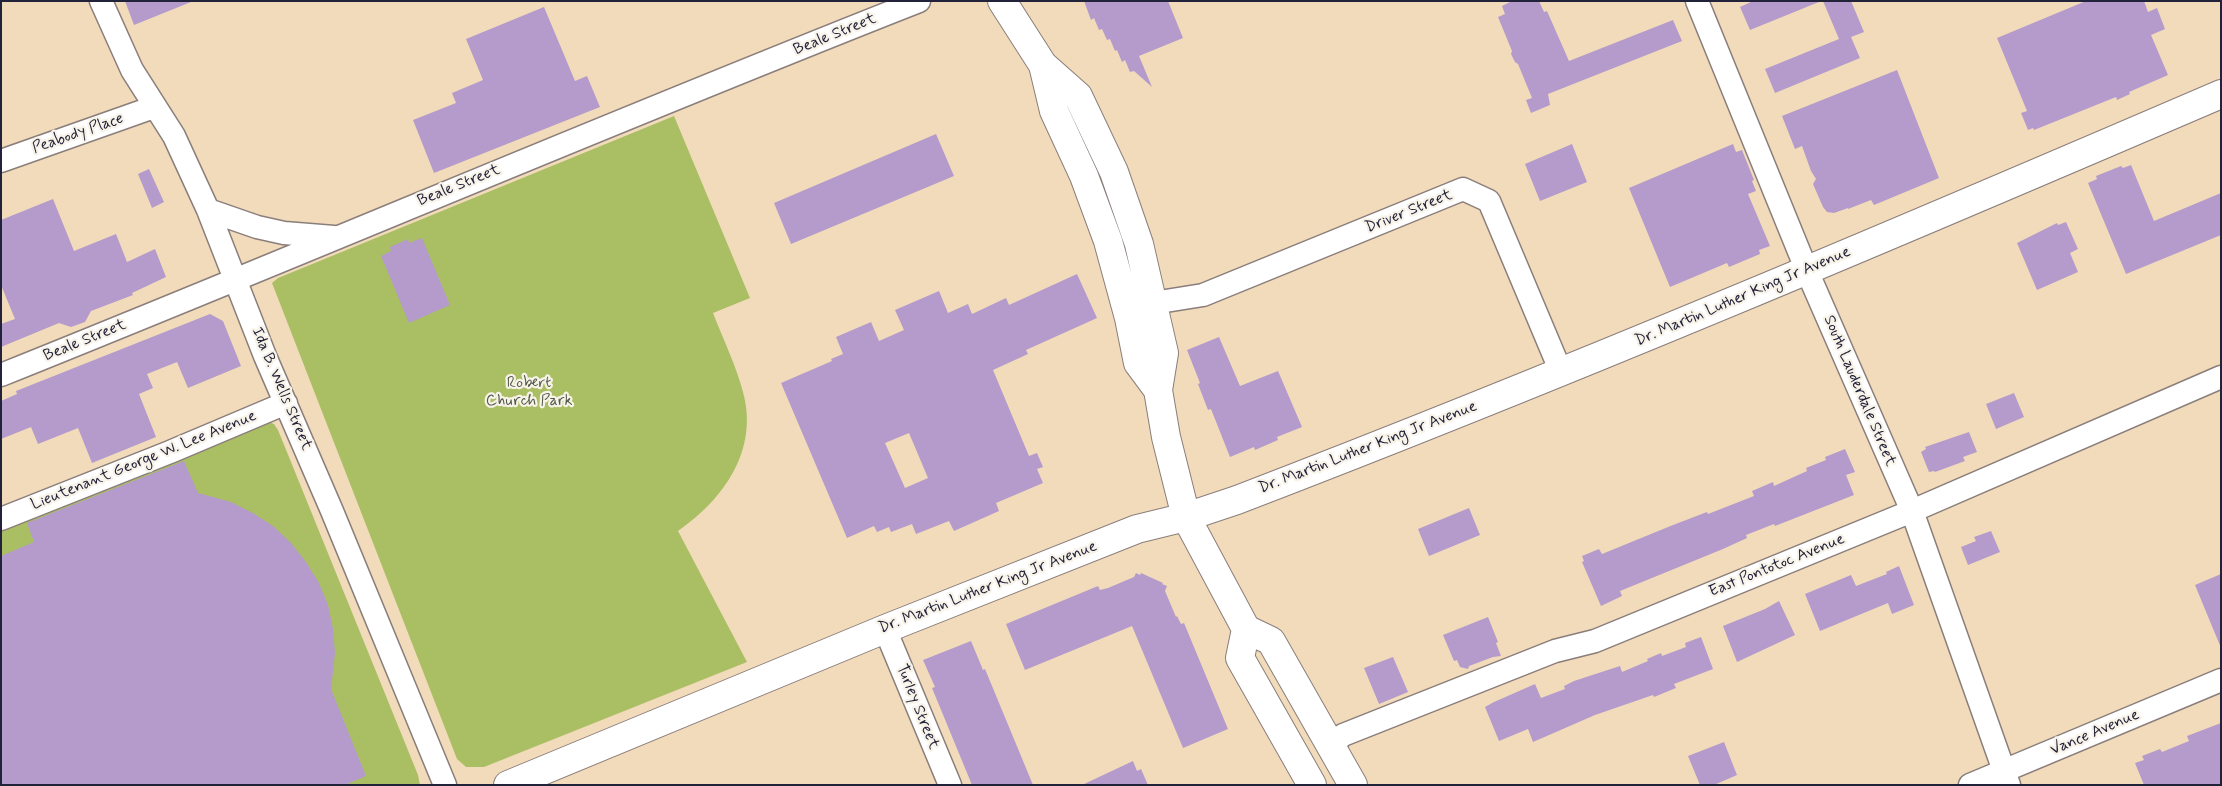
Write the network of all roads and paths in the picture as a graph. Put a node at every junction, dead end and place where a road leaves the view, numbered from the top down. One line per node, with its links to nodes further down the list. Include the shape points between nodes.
1 (101, 1): 7 (street, Ida B. Wells Street, via 121,49)
2 (918, 1): 10 (street, Beale Street)
3 (1002, 1): 5 (main road)
4 (1697, 1): 11 (street, South Lauderdale Street)
5 (1043, 65): 13 (main road, via 1078,96 1099,137 1139,244); 17 (main road, via 1054,111 1084,176 1110,250 1138,363)
6 (2221, 94): 11 (main road, Dr. Martin Luther King Jr Avenue)
7 (154, 107): 8 (street, Peabody Place); 9 (street, Ida B. Wells Street, via 174,136)
8 (1, 161)
9 (208, 210): 10 (street, via 284,233); 12 (street, Ida B. Wells Street)
10 (337, 237): 12 (street, Beale Street)
11 (1807, 271): 14 (main road, Dr. Martin Luther King Jr Avenue); 19 (street, South Lauderdale Street)
12 (236, 280): 15 (street, Beale Street); 18 (street, Ida B. Wells Street)
13 (1153, 303): 14 (street, Driver Street, via 1203,296 1464,189 1489,201); 17 (main road, via 1164,353)
14 (1562, 372): 20 (main road, Dr. Martin Luther King Jr Avenue, via 1333,463)
15 (1, 375)
16 (2221, 377): 19 (street, East Pontotoc Avenue)
17 (1158, 390): 20 (main road)
18 (286, 402): 21 (street, Lieutenant George W. Lee Avenue); 27 (street, Ida B. Wells Street)
19 (1912, 511): 25 (street, East Pontotoc Avenue, via 1595,641 1555,651 1343,735); 26 (street, South Lauderdale Street)
20 (1186, 517): 22 (main road, Dr. Martin Luther King Jr Avenue, via 1137,529); 23 (main road)
21 (1, 519)
22 (885, 629): 28 (main road, Dr. Martin Luther King Jr Avenue); 29 (street, Turley Street)
23 (1246, 630): 25 (main road, via 1271,640); 30 (main road, via 1240,658)
24 (2221, 680): 26 (street, Vance Avenue)
25 (1331, 746): 31 (main road)
26 (2006, 778): 32 (street, Vance Avenue)
27 (445, 785)
28 (508, 785)
29 (950, 785)
30 (1312, 785)
31 (1353, 785)
32 (1970, 785)

